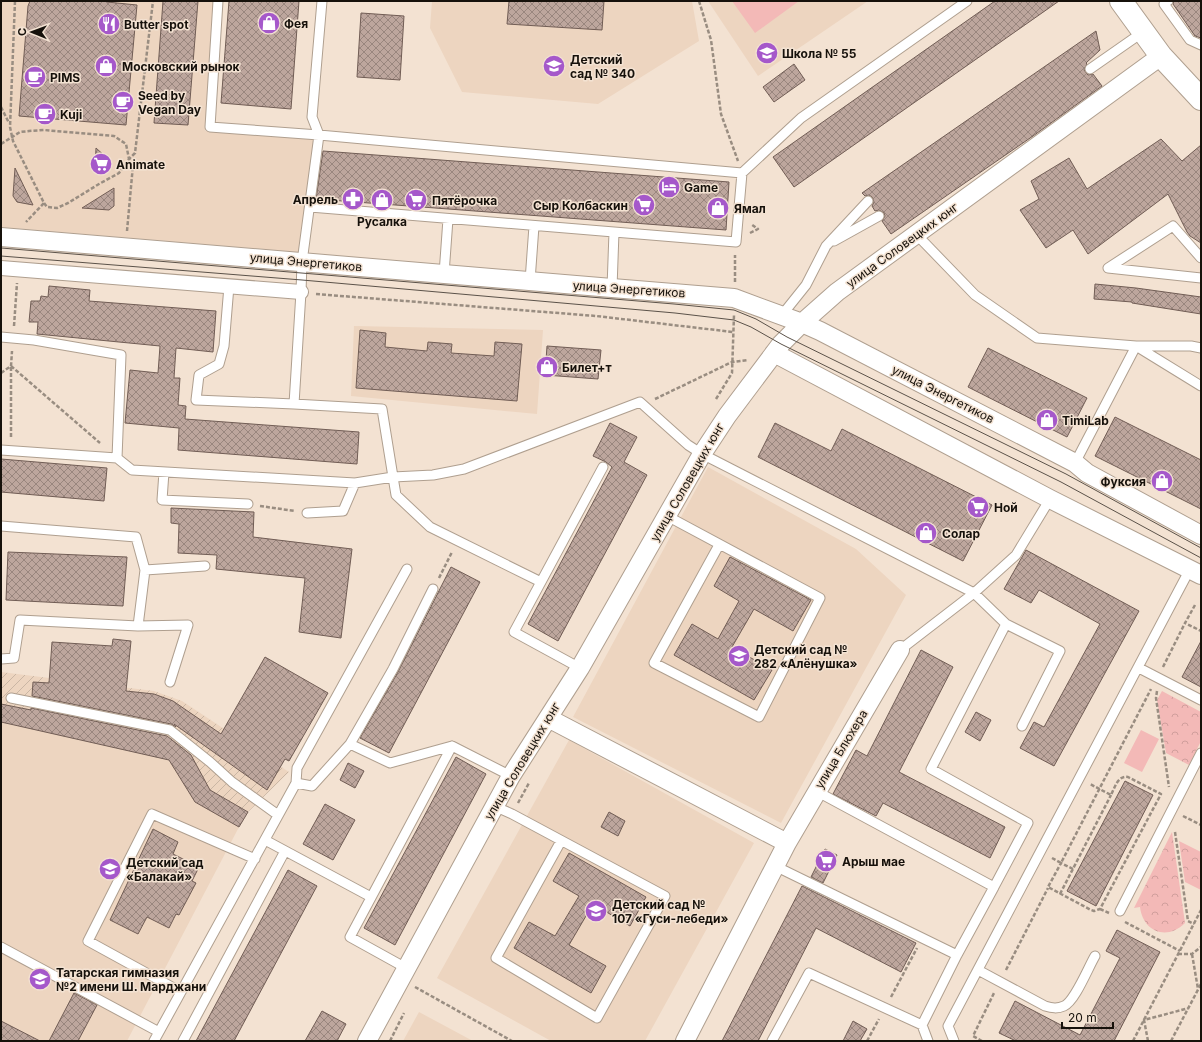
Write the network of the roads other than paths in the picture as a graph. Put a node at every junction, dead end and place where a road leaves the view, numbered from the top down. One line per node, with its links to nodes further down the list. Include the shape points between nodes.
1 (218, 1): 11 (lane, via 210,127)
2 (322, 1): 11 (lane, via 312,117)
3 (967, 1): 12 (lane, via 801,118)
4 (1121, 1): 6 (street)
5 (1168, 1): 7 (lane, via 1164,4 1190,40)
6 (1143, 32): 8 (street); 9 (lane)
7 (1201, 45)
8 (1161, 56): 10 (street); 19 (street, улица Соловецких юнг)
9 (1090, 69)
10 (1197, 90)
11 (319, 136): 12 (lane); 14 (lane)
12 (742, 173): 18 (lane, via 736,242)
13 (868, 201): 21 (lane)
14 (310, 207): 16 (lane); 23 (lane)
15 (879, 216): 21 (lane)
16 (448, 219): 17 (lane); 25 (lane)
17 (534, 226): 18 (lane); 27 (lane)
18 (614, 232): 29 (lane)
19 (916, 234): 32 (street, улица Соловецких юнг, via 837,292); 34 (lane, via 976,295 1037,338)
20 (1, 237): 23 (street, улица Энергетиков)
21 (826, 246): 31 (lane, via 806,285)
22 (1201, 258): 26 (lane, via 1173,226 1108,268)
23 (302, 262): 25 (street, улица Энергетиков); 30 (lane)
24 (1, 268): 28 (street)
25 (444, 274): 27 (street, улица Энергетиков)
26 (1201, 278)
27 (530, 282): 29 (street, улица Энергетиков)
28 (228, 286): 30 (street); 38 (lane, via 224,346 219,364 199,376 196,400)
29 (612, 288): 31 (street, улица Энергетиков, via 734,298)
30 (301, 292): 38 (lane)
31 (782, 315): 32 (street, улица Энергетиков)
32 (802, 322): 36 (street, улица Соловецких юнг); 42 (street, улица Энергетиков)
33 (1, 338): 41 (lane, via 34,340 121,355)
34 (1136, 346): 35 (lane); 37 (lane); 42 (lane)
35 (1201, 348)
36 (774, 353): 40 (street, улица Соловецких юнг, via 726,416); 47 (street)
37 (1201, 386)
38 (294, 404): 45 (lane, via 382,409)
39 (1, 450): 41 (lane)
40 (702, 454): 45 (lane, via 688,445 640,402 464,469 433,476); 50 (street, улица Соловецких юнг); 60 (lane)
41 (117, 458): 44 (lane, via 132,470)
42 (1075, 463): 52 (street, улица Энергетиков, via 1087,473)
43 (603, 467): 58 (lane)
44 (164, 472): 46 (lane); 48 (lane, via 162,500)
45 (393, 477): 46 (lane); 58 (lane, via 396,495 430,527)
46 (355, 483): 49 (lane, via 343,511)
47 (1050, 499): 57 (street); 60 (lane, улица Блюхера, via 1016,555)
48 (248, 504)
49 (307, 513)
50 (666, 516): 53 (lane); 65 (street, улица Соловецких юнг)
51 (1, 526): 56 (lane, via 136,537)
52 (1201, 535)
53 (719, 545): 53 (lane, via 820,598 759,717 654,663)
54 (205, 566): 56 (lane)
55 (406, 569): 76 (lane, via 297,768)
56 (145, 570): 62 (lane)
57 (1196, 572): 66 (lane)
58 (541, 582): 65 (lane, via 514,632)
59 (433, 589): 72 (lane, via 393,669)
60 (974, 593): 61 (lane); 63 (lane, улица Блюхера)
61 (1006, 624): 71 (lane, via 1060,650); 86 (lane, via 931,770 1028,823)
62 (138, 626): 64 (lane, via 20,620 14,658); 67 (lane, via 188,625)
63 (900, 650): 77 (street, улица Блюхера)
64 (1, 659)
65 (580, 668): 70 (street, улица Соловецких юнг)
66 (1139, 668): 69 (lane); 92 (lane)
67 (170, 682)
68 (11, 698): 79 (lane, via 170,730 232,782)
69 (1201, 700)
70 (548, 718): 75 (street, улица Соловецких юнг); 82 (street)
71 (1022, 726)
72 (350, 744): 73 (lane, via 390,763); 76 (lane, via 312,786)
73 (452, 746): 75 (lane); 87 (lane)
74 (1201, 753): 88 (lane)
75 (511, 776): 78 (street, улица Соловецких юнг)
76 (296, 783): 79 (lane)
77 (816, 791): 82 (street, улица Блюхера); 86 (lane)
78 (494, 806): 81 (lane); 93 (street, улица Соловецких юнг)
79 (278, 815): 80 (lane)
80 (265, 840): 83 (lane); 84 (lane)
81 (561, 840): 81 (lane, via 665,896 597,1018 496,958)
82 (787, 843): 85 (street, улица Блюхера)
83 (285, 851): 87 (lane); 98 (lane)
84 (255, 859): 94 (lane); 94 (lane, via 152,814 88,941)
85 (775, 866): 90 (lane); 100 (street, улица Блюхера)
86 (994, 887): 90 (lane)
87 (371, 897): 93 (lane, via 350,937)
88 (1121, 916)
89 (1, 947): 96 (lane)
90 (957, 955): 95 (lane)
91 (1095, 956): 92 (lane, via 1072,999 1063,1007 1046,1006)
92 (978, 970): 103 (lane, via 948,1026)
93 (403, 973): 99 (street, улица Соловецких юнг)
94 (181, 992): 96 (lane)
95 (922, 1025): 101 (lane, via 809,973); 102 (lane)
96 (159, 1032): 97 (lane)
97 (154, 1041)
98 (183, 1041)
99 (368, 1041)
100 (685, 1041)
101 (772, 1041)
102 (928, 1041)
103 (954, 1041)

